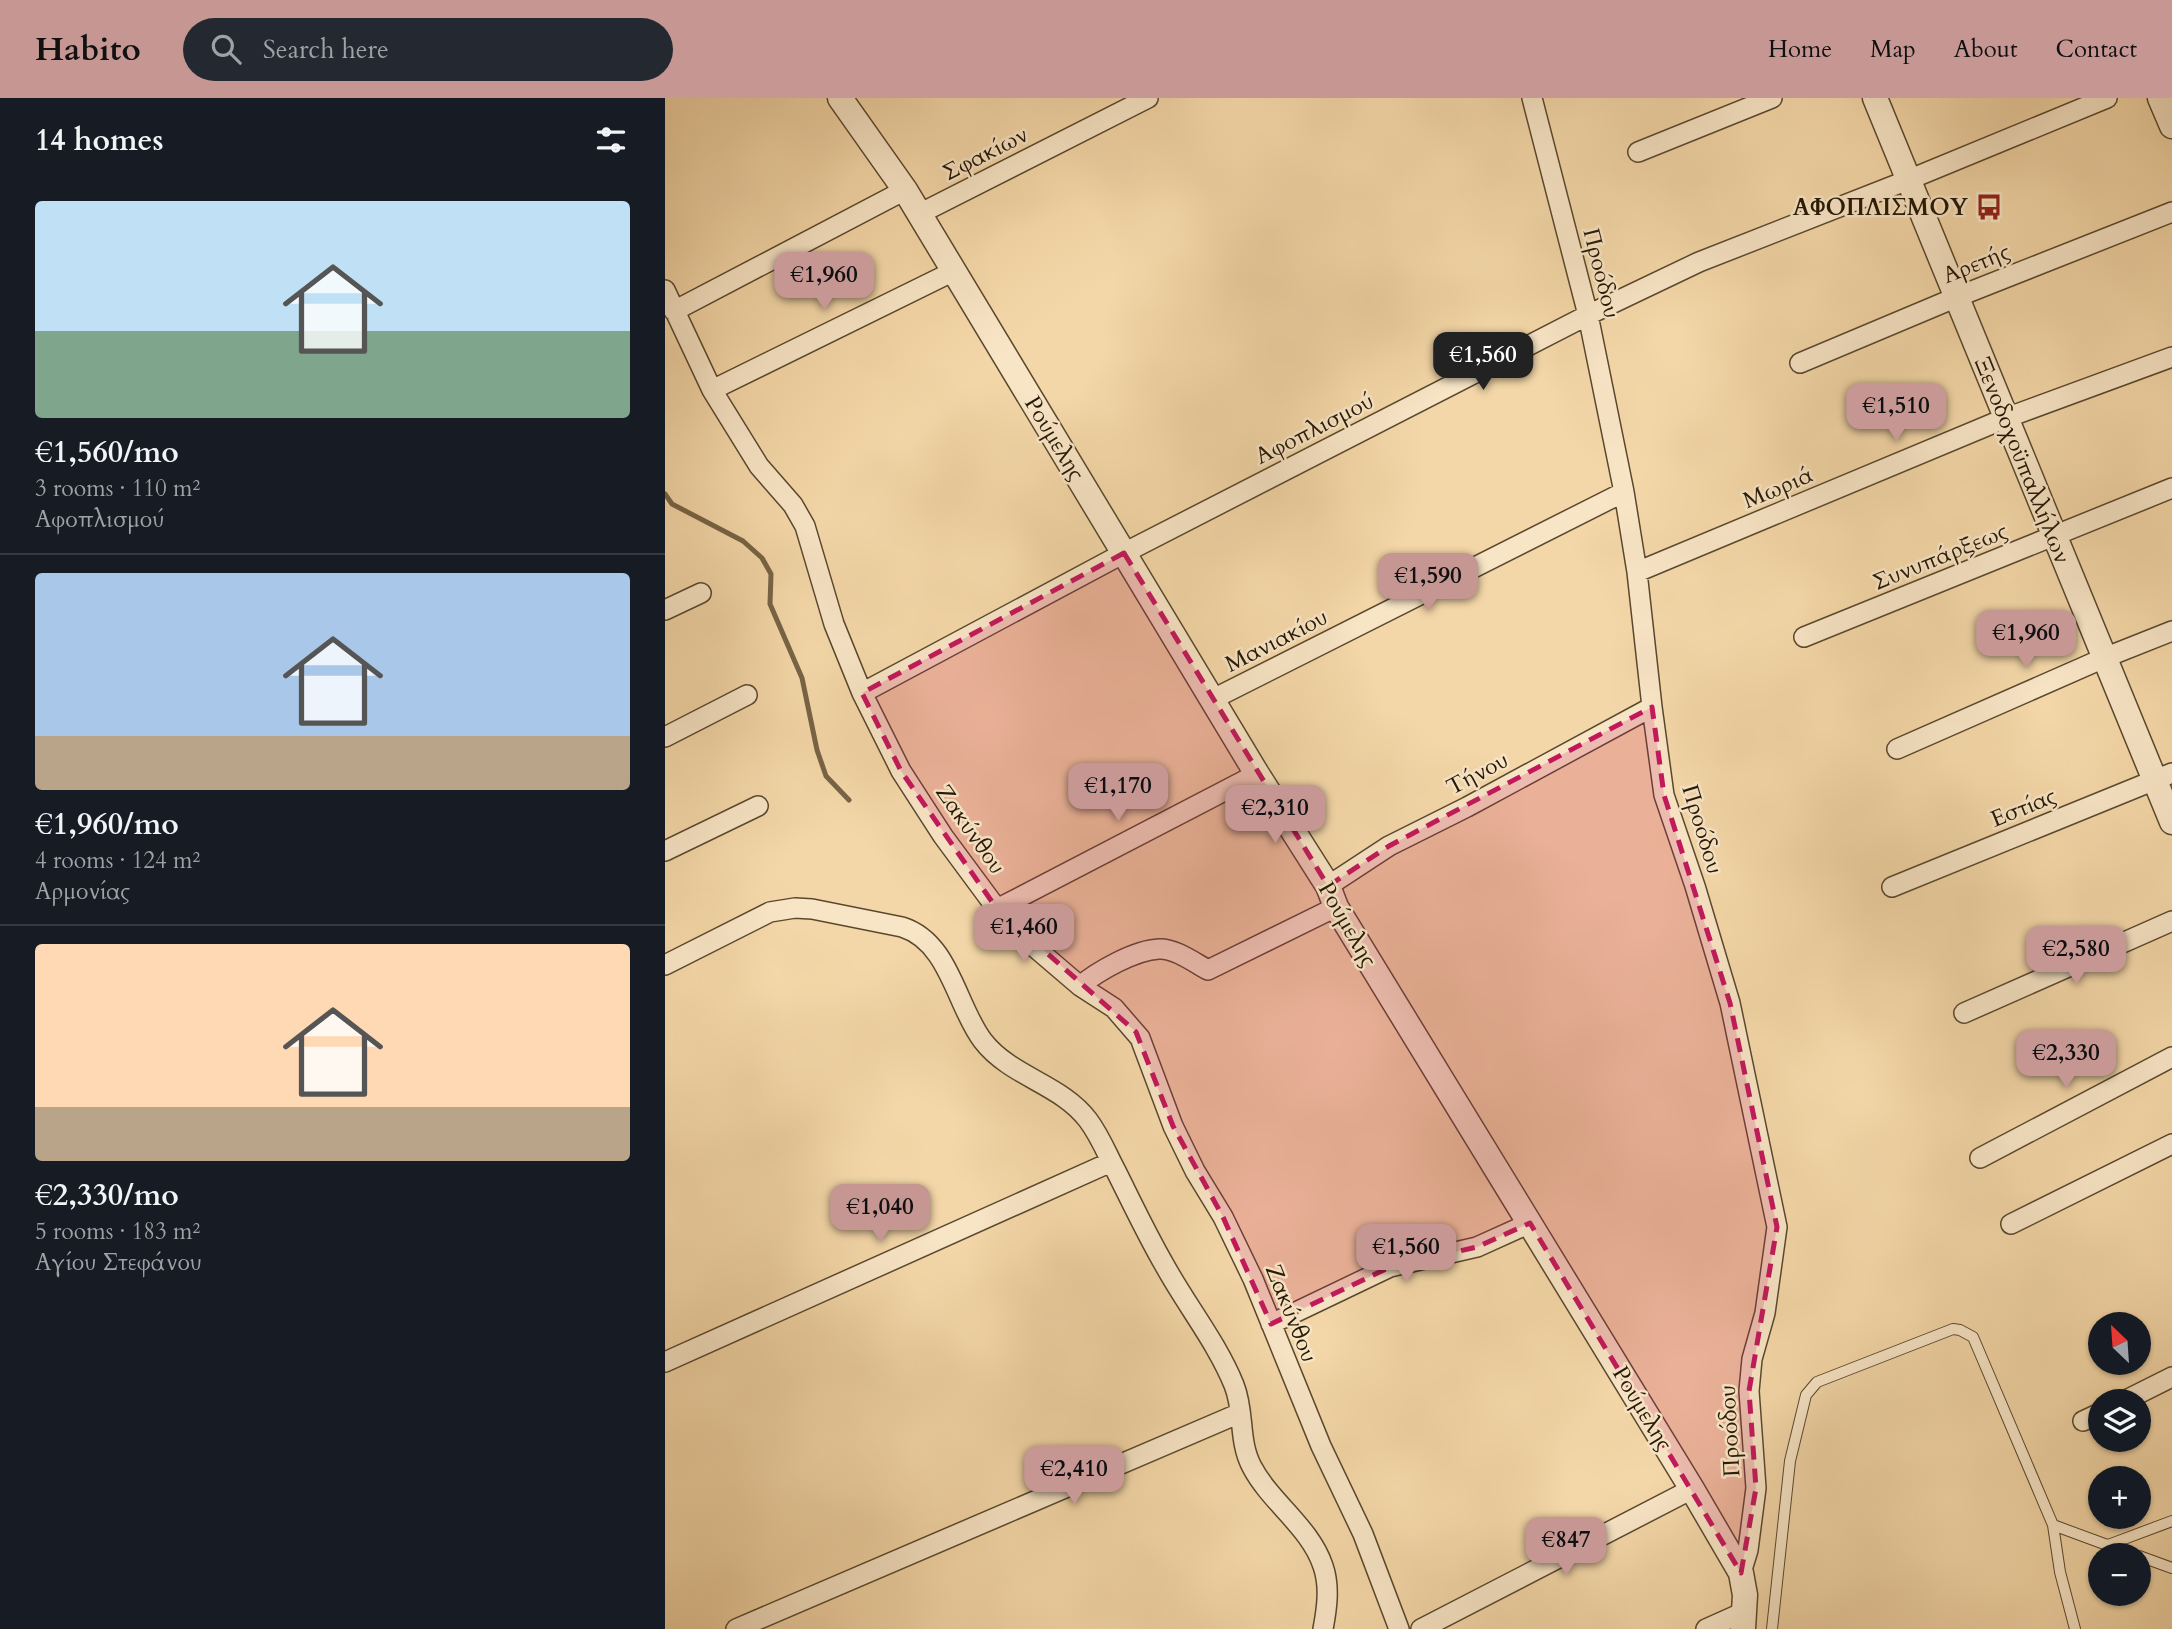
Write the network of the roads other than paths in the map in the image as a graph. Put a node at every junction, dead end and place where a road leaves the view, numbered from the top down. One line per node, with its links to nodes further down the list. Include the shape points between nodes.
1 (1148, 98): 13 (street, Σφακίων)
2 (1532, 98): 18 (street, Προόδου)
3 (1772, 98): 9 (street)
4 (1875, 98): 10 (street, Ξενοδοχοϋπαλλήλων)
5 (2107, 98): 10 (street, Αφοπλισμού)
6 (2160, 98): 8 (street)
7 (848, 100): 11 (street, Ρούμελης)
8 (2172, 126)
9 (1638, 152)
10 (1908, 180): 16 (street, Ξενοδοχοϋπαλλήλων); 18 (street, Αφοπλισμού, via 1699,261)
11 (905, 190): 13 (street, Ρούμελης); 17 (street)
12 (2172, 212): 16 (street, Αρετής)
13 (919, 214): 14 (street, Ρούμελης)
14 (954, 271): 21 (street); 26 (street, Ρούμελης)
15 (665, 290): 17 (street, Ζακύνθου)
16 (1957, 297): 20 (street, Αρετής); 22 (street, Ξενοδοχοϋπαλλήλων)
17 (674, 311): 21 (street, Ζακύνθου)
18 (1588, 315): 24 (street, Προόδου); 26 (street, Αφοπλισμού)
19 (2172, 357): 22 (street, Μωριά)
20 (1800, 363)
21 (712, 390): 33 (street, Ζακύνθου, via 759,466 805,526 834,624)
22 (2006, 418): 25 (street, Ξενοδοχοϋπαλλήλων); 27 (street, Μωριά)
23 (2172, 488): 25 (street, Συνυπάρξεως)
24 (1624, 492): 27 (street, Προόδου); 35 (street, Μανιακίου)
25 (2055, 537): 31 (street, Συνυπάρξεως); 32 (street, Ξενοδοχοϋπαλλήλων)
26 (1124, 553): 33 (street, Αφοπλισμού); 35 (street, Ρούμελης)
27 (1637, 572): 36 (street, Προόδου)
28 (701, 593): 29 (street)
29 (665, 610)
30 (2172, 631): 32 (street)
31 (1804, 637)
32 (2104, 658): 38 (street); 40 (street, Ξενοδοχοϋπαλλήλων)
33 (862, 694): 46 (street, Ζακύνθου, via 901,771)
34 (747, 695): 37 (street)
35 (1213, 699): 39 (street, Ρούμελης)
36 (1652, 707): 45 (street, Τήνου, via 1389,846); 69 (street, Προόδου, via 1664,794 1730,1003 1777,1227 1765,1313 1752,1359 1749,1391 1756,1488)
37 (665, 737)
38 (1897, 749)
39 (1257, 774): 45 (street, Ρούμελης); 46 (street)
40 (2163, 777): 42 (street, Ξενοδοχοϋπαλλήλων); 44 (street, Εστίας)
41 (758, 806): 43 (street)
42 (2172, 822)
43 (665, 851)
44 (1892, 887)
45 (1332, 897): 49 (street, Τήνου, via 1208,970 1160,948 1104,969); 55 (street, Ρούμελης)
46 (997, 909): 49 (street, Ζακύνθου)
47 (2172, 921): 50 (street)
48 (665, 965): 54 (street, via 770,912 795,908 822,911 902,927 918,935 938,955 985,1044 1009,1065 1079,1109)
49 (1080, 986): 57 (street, Ζακύνθου, via 1114,1008 1140,1038 1173,1126 1227,1225)
50 (1964, 1013)
51 (2172, 1057): 53 (street)
52 (2172, 1144): 56 (street)
53 (1980, 1158)
54 (1111, 1162): 58 (street); 61 (street, via 1166,1269 1224,1361)
55 (1530, 1223): 57 (street, via 1477,1247 1390,1267); 62 (street, Ρούμελης)
56 (2011, 1224)
57 (1271, 1324): 73 (street, Ζακύνθου, via 1359,1524)
58 (665, 1362)
59 (2172, 1377): 60 (street)
60 (2148, 1389)
61 (1240, 1413): 71 (street); 72 (street, via 1252,1467 1320,1557 1327,1581)
62 (1692, 1489): 69 (street, Ρούμελης); 74 (street)
63 (2172, 1521): 66 (lane)
64 (2053, 1525): 65 (lane); 76 (lane, via 1973,1337 1960,1330 1945,1331 1817,1382 1806,1395 1790,1461); 77 (lane)
65 (2102, 1543)
66 (2113, 1543)
67 (2151, 1561): 68 (lane)
68 (2171, 1569)
69 (1741, 1573): 70 (street)
70 (1744, 1621): 75 (street)
71 (736, 1629)
72 (1323, 1629)
73 (1399, 1629)
74 (1421, 1629)
75 (1706, 1629)
76 (1772, 1629)
77 (2075, 1629)

